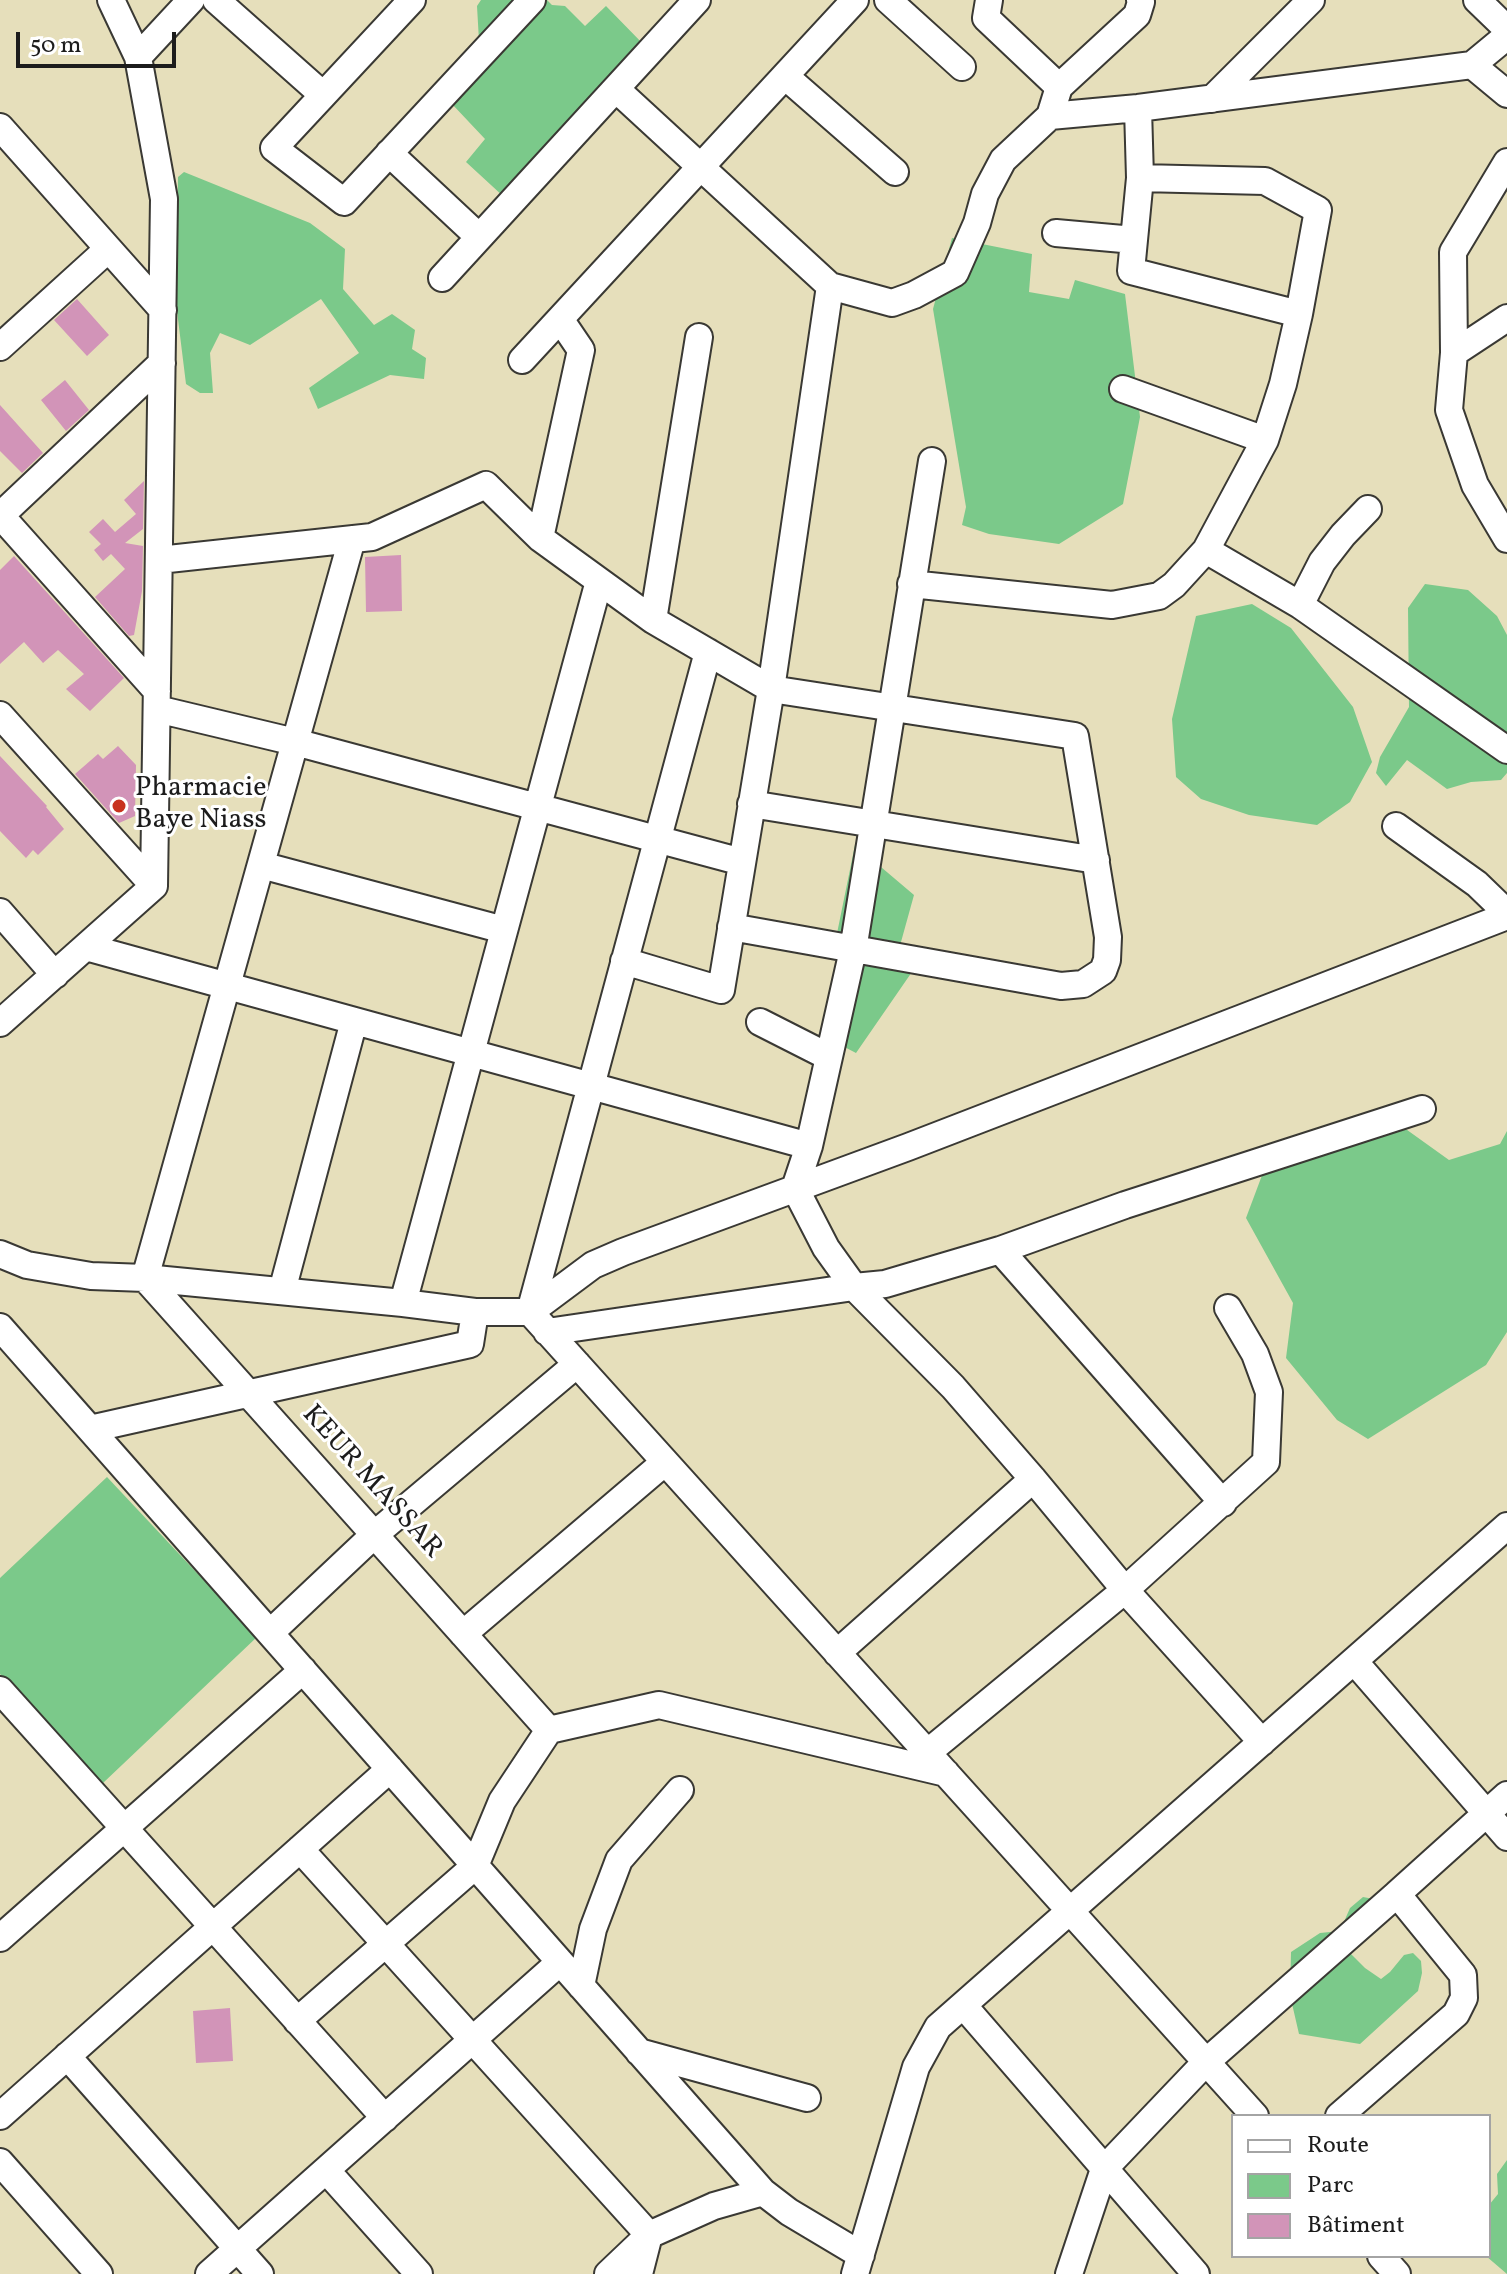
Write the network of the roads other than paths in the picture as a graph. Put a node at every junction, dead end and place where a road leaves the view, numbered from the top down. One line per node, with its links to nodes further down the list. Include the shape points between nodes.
1 (111, 0): 15 (street)
2 (191, 0): 15 (street)
3 (216, 0): 22 (street)
4 (412, 0): 22 (street)
5 (532, 0): 27 (street)
6 (697, 0): 20 (street)
7 (888, 0): 17 (street)
8 (989, 0): 19 (street, via 986,18)
9 (1140, 0): 19 (street, via 1137,15)
10 (1311, 0): 23 (street)
11 (1477, 0): 13 (street)
12 (845, 4): 18 (street)
13 (1507, 29)
14 (1507, 36): 16 (street)
15 (138, 57): 38 (street, via 164,199)
16 (1472, 65): 21 (street); 23 (street)
17 (962, 67)
18 (785, 76): 29 (street); 30 (street)
19 (1059, 87): 25 (street)
20 (616, 89): 29 (street); 33 (street)
21 (1507, 94)
22 (323, 95): 27 (street, via 274,148 344,202)
23 (1212, 99): 24 (street)
24 (1138, 108): 25 (street); 31 (street)
25 (1050, 116): 37 (street, via 1003,160 955,273 892,303)
26 (0, 127): 35 (street)
27 (389, 153): 33 (street)
28 (1507, 162): 44 (street, via 1453,252)
29 (701, 167): 37 (street); 41 (street)
30 (895, 172)
31 (1140, 178): 34 (street); 39 (street, via 1265,181 1318,210)
32 (1056, 233): 34 (street)
33 (479, 237): 36 (street)
34 (1134, 240): 39 (street, via 1131,271)
35 (107, 250): 38 (street); 43 (street)
36 (442, 278)
37 (830, 286): 62 (street)
38 (163, 310): 46 (street)
39 (1299, 314): 48 (street)
40 (1507, 318): 44 (street)
41 (560, 319): 45 (street); 52 (street, via 581,350)
42 (699, 337): 60 (street)
43 (0, 347)
44 (1454, 353): 54 (street, via 1449,410 1475,485)
45 (522, 360)
46 (162, 363): 51 (street); 56 (street)
47 (1123, 389): 48 (street)
48 (1265, 440): 55 (street)
49 (932, 461): 58 (street)
50 (1368, 509): 59 (street, via 1322,562)
51 (0, 515): 63 (street)
52 (540, 538): 53 (street, via 486,485 372,537); 57 (street)
53 (352, 539): 56 (street); 66 (street)
54 (1507, 539)
55 (1206, 550): 58 (street, via 1159,596 1112,605); 59 (street)
56 (159, 560): 63 (street)
57 (599, 581): 60 (street); 69 (street)
58 (911, 584): 64 (street)
59 (1300, 605): 67 (street)
60 (653, 620): 61 (street)
61 (708, 652): 62 (street); 72 (street)
62 (771, 689): 64 (street); 68 (street)
63 (157, 700): 66 (street); 76 (street)
64 (891, 708): 70 (street); 73 (street, via 1075,736)
65 (0, 715): 76 (street)
66 (295, 742): 69 (street); 75 (street)
67 (1507, 750)
68 (751, 804): 70 (street); 74 (street)
69 (537, 807): 72 (street); 80 (street)
70 (873, 824): 73 (street); 82 (street)
71 (1396, 826): 78 (street, via 1477,884)
72 (656, 838): 74 (street); 83 (street)
73 (1096, 860): 82 (street, via 1107,960 1103,971 1083,984 1061,986)
74 (742, 862): 79 (street)
75 (261, 865): 80 (street); 85 (street)
76 (154, 886): 81 (street)
77 (0, 912): 84 (street)
78 (1507, 914): 94 (street)
79 (731, 927): 82 (street); 83 (street, via 721,990)
80 (504, 930): 89 (street)
81 (86, 947): 84 (street); 85 (street)
82 (853, 950): 90 (street)
83 (624, 961): 91 (street)
84 (55, 975): 88 (street)
85 (227, 986): 86 (street); 97 (street)
86 (354, 1021): 89 (street); 99 (street)
87 (760, 1022): 90 (street)
88 (0, 1023)
89 (471, 1053): 91 (street); 100 (street)
90 (829, 1057): 93 (street)
91 (590, 1086): 93 (street); 103 (street)
92 (1422, 1109): 95 (street)
93 (809, 1146): 94 (street)
94 (795, 1188): 98 (street, via 826,1248); 103 (street, via 593,1265)
95 (1000, 1250): 98 (street, via 885,1284); 110 (street)
96 (0, 1254): 97 (street, via 27,1265 91,1276)
97 (145, 1278): 99 (street); 106 (street, KEUR MASSAR)
98 (854, 1287): 103 (street); 109 (street, via 953,1387)
99 (282, 1291): 100 (street)
100 (403, 1303): 102 (street)
101 (1228, 1308): 110 (street, via 1255,1354 1269,1392 1266,1462)
102 (475, 1312): 103 (street); 106 (street, via 470,1344)
103 (539, 1322): 105 (street)
104 (0, 1327): 107 (street)
105 (577, 1364): 108 (street); 112 (street)
106 (248, 1394): 107 (street); 112 (street, KEUR MASSAR)
107 (90, 1429): 114 (street)
108 (665, 1462): 115 (street); 116 (street)
109 (1033, 1479): 113 (street); 116 (street)
110 (1223, 1503): 113 (street)
111 (1507, 1526): 117 (street)
112 (374, 1535): 114 (street); 115 (street, KEUR MASSAR)
113 (1125, 1590): 121 (street); 122 (street)
114 (270, 1633): 118 (street)
115 (463, 1634): 120 (street, KEUR MASSAR)
116 (837, 1653): 122 (street)
117 (1354, 1661): 121 (street); 127 (street)
118 (303, 1670): 123 (street); 128 (street)
119 (0, 1690): 128 (street)
120 (549, 1730): 124 (street, via 659,1705); 131 (street, via 502,1801)
121 (1262, 1742): 133 (street)
122 (927, 1753): 124 (street)
123 (390, 1769): 130 (street); 131 (street)
124 (946, 1773): 133 (street)
125 (680, 1790): 138 (street, via 619,1860 593,1929)
126 (1507, 1795): 127 (street)
127 (1486, 1814): 129 (street); 132 (street)
128 (124, 1829): 134 (street); 135 (street)
129 (1507, 1837)
130 (300, 1849): 134 (street); 136 (street)
131 (475, 1866): 136 (street); 137 (street)
132 (1397, 1894): 144 (street); 147 (street, via 1463,1975 1464,1998 1456,2014)
133 (1070, 1911): 139 (street); 144 (street)
134 (213, 1927): 140 (street); 143 (street)
135 (0, 1938)
136 (386, 1945): 140 (street); 141 (street)
137 (560, 1962): 138 (street); 141 (street)
138 (581, 1986): 142 (street)
139 (963, 2005): 151 (street); 156 (street, via 938,2027 916,2067)
140 (297, 2021): 149 (street)
141 (473, 2040): 149 (street); 154 (street)
142 (639, 2052): 145 (street); 153 (street)
143 (67, 2056): 148 (street); 155 (street)
144 (1206, 2062): 146 (street); 151 (street)
145 (807, 2098)
146 (1253, 2114)
147 (1341, 2114)
148 (0, 2116)
149 (385, 2118): 152 (street)
150 (0, 2162): 157 (street)
151 (1104, 2169): 163 (street); 164 (street)
152 (326, 2170): 155 (street); 160 (street)
153 (763, 2192): 154 (street, via 714,2206); 156 (street)
154 (649, 2235): 161 (street); 162 (street)
155 (238, 2249): 158 (street); 159 (street)
156 (858, 2265)
157 (99, 2274)
158 (209, 2274)
159 (260, 2274)
160 (419, 2274)
161 (608, 2274)
162 (639, 2274)
163 (1069, 2274)
164 (1196, 2274)

